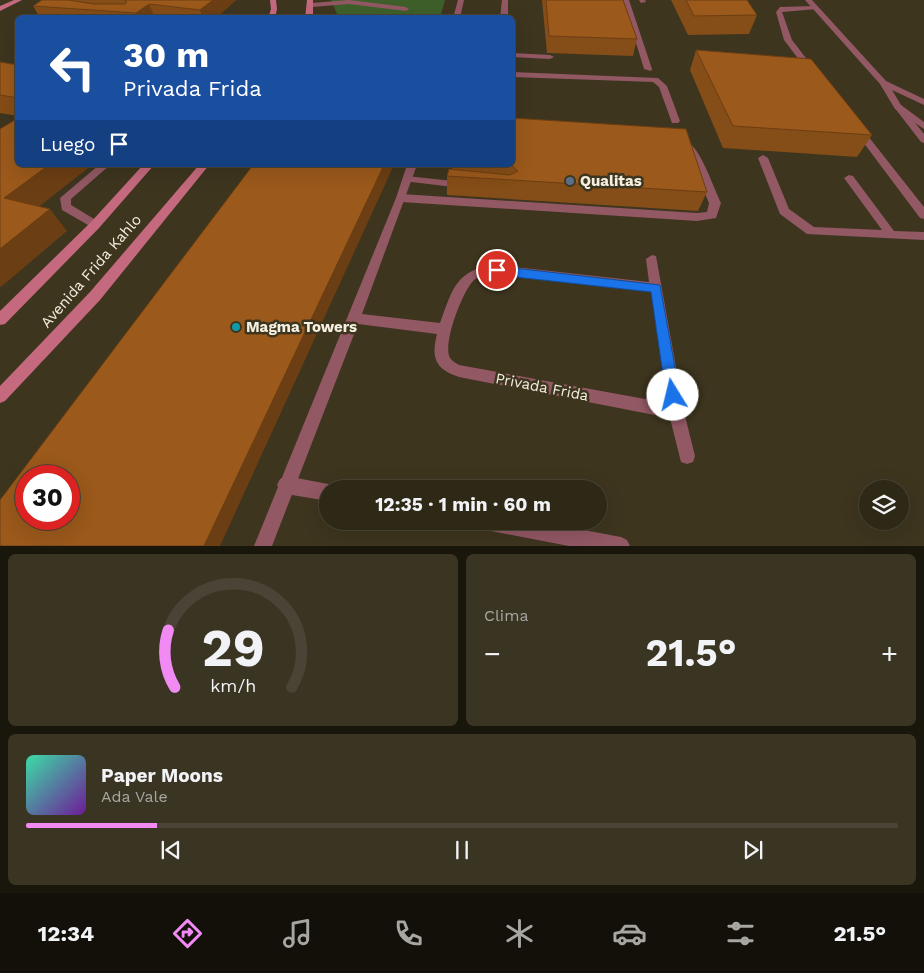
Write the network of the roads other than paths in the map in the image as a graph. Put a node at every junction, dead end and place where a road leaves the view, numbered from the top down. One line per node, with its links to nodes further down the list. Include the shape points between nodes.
1 (19, 0): 9 (street)
2 (273, 0): 11 (street)
3 (460, 0): 12 (street)
4 (505, 0): 13 (street)
5 (626, 0): 16 (street)
6 (808, 0): 8 (street)
7 (311, 3): 10 (street, via 350,2)
8 (815, 8): 18 (street, via 788,7 779,12 788,40); 19 (street)
9 (0, 9)
10 (406, 9)
11 (272, 15)
12 (457, 15)
13 (504, 15)
14 (515, 56): 15 (street)
15 (550, 58)
16 (648, 69)
17 (515, 74): 22 (street, via 655,80 663,86)
18 (818, 78)
19 (884, 83): 20 (street); 21 (street)
20 (924, 102)
21 (898, 107): 24 (street); 25 (street)
22 (675, 121)
23 (853, 124): 35 (street)
24 (924, 126)
25 (924, 140)
26 (674, 141): 34 (street, via 688,145 693,153 715,203 712,215 697,218)
27 (763, 158): 37 (street, via 784,211 811,231)
28 (102, 167): 36 (street, via 65,198 66,207)
29 (147, 167): 36 (street, Avenida Frida Kahlo)
30 (202, 167): 44 (street, Avenida Frida Kahlo, via 95,296)
31 (410, 172): 33 (street); 34 (street)
32 (849, 178): 37 (street)
33 (472, 186)
34 (402, 198): 41 (street)
35 (924, 214)
36 (95, 225): 42 (street, Avenida Frida Kahlo)
37 (891, 235): 38 (street)
38 (924, 236)
39 (652, 258): 40 (street)
40 (656, 288): 43 (street, Privada Frida, via 497,270 481,272 466,281); 45 (street)
41 (354, 318): 43 (street); 47 (street)
42 (0, 320)
43 (445, 329): 45 (street, Privada Frida, via 441,352 444,362 454,370)
44 (0, 396)
45 (676, 412): 46 (street)
46 (686, 456)
47 (286, 486): 48 (street); 50 (street)
48 (319, 492)
49 (535, 530): 51 (street)
50 (263, 546)
51 (621, 546)

